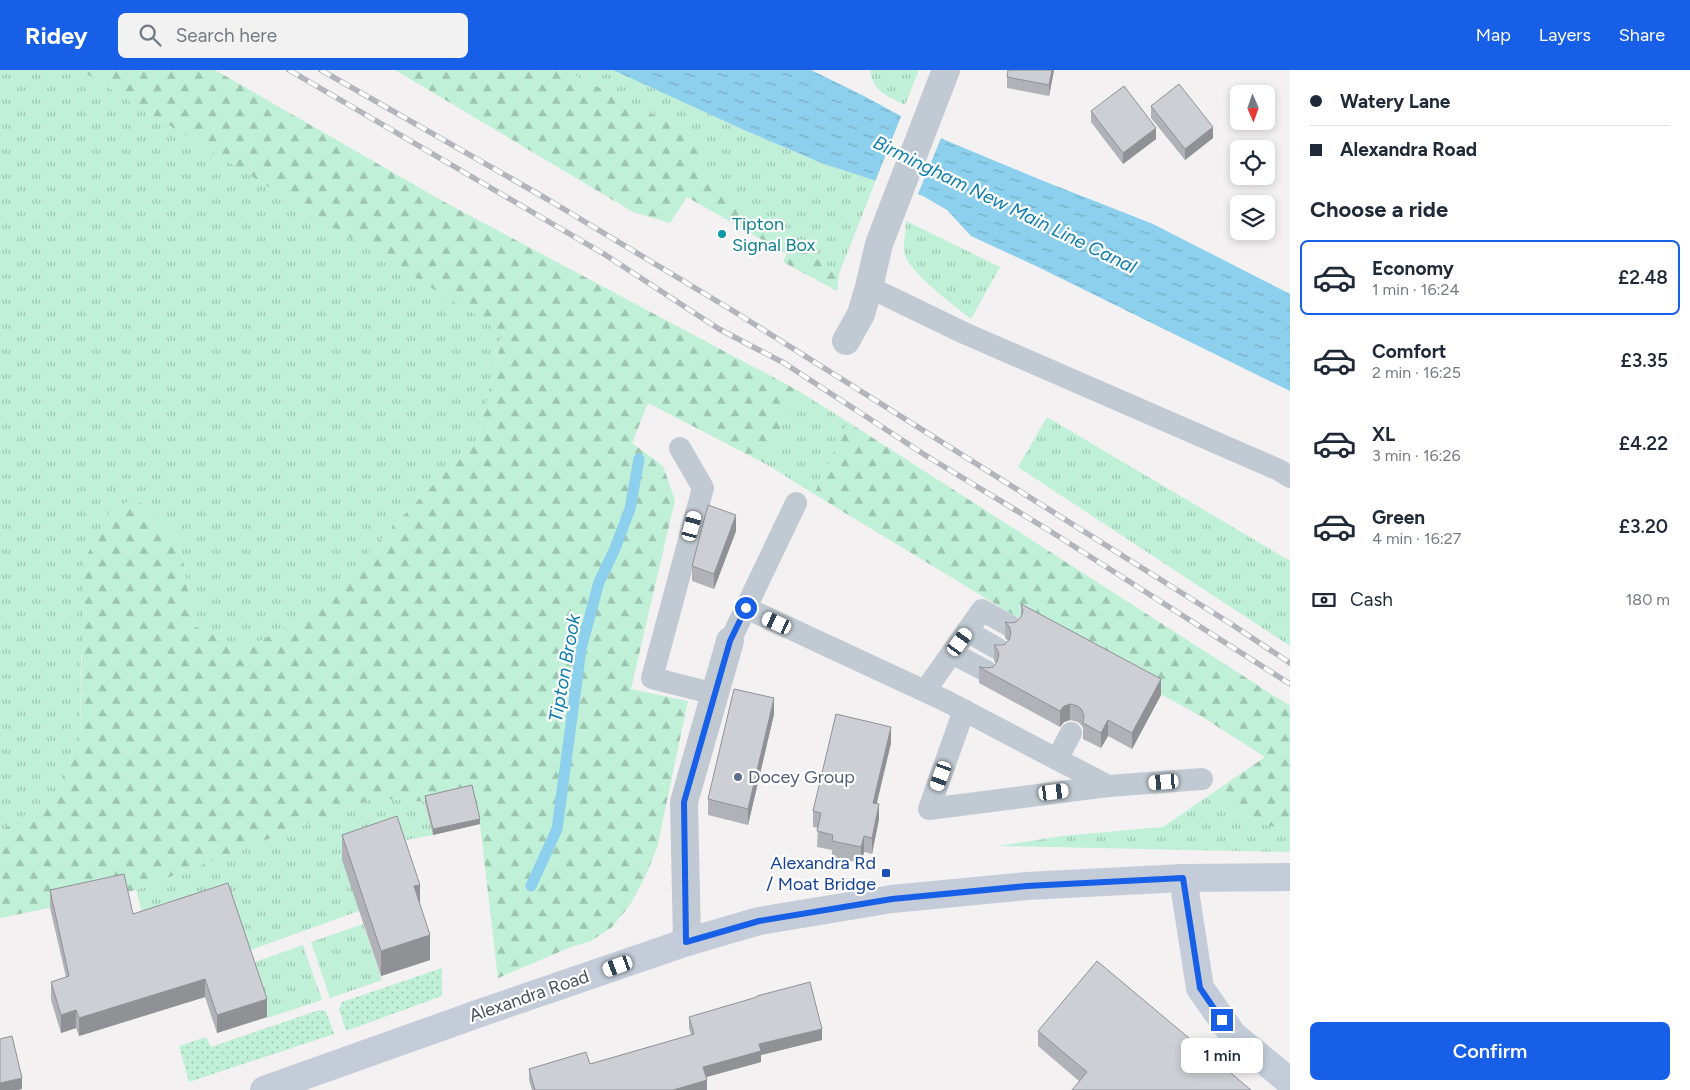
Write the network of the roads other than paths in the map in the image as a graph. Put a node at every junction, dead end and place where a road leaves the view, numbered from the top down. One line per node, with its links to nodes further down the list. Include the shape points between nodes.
1 (945, 73): 2 (street, via 879,244)
2 (869, 287): 3 (street, via 861,314); 5 (lane, via 964,333)
3 (846, 341)
4 (680, 448): 15 (lane, via 702,488 652,678)
5 (1290, 477)
6 (796, 503): 7 (lane)
7 (746, 608): 10 (lane); 14 (lane)
8 (1010, 626): 9 (lane, via 982,610)
9 (967, 632): 11 (lane); 12 (lane)
10 (730, 641): 15 (street)
11 (998, 649)
12 (952, 653): 13 (lane); 14 (lane)
13 (986, 671)
14 (925, 691): 16 (lane)
15 (715, 694): 23 (street, via 684,802)
16 (964, 710): 18 (lane); 20 (lane, via 929,809)
17 (1071, 733): 18 (lane)
18 (1057, 759): 20 (lane)
19 (1202, 779): 20 (lane)
20 (1108, 786)
21 (1290, 877): 22 (main road, Alexandra Road)
22 (1183, 878): 23 (main road, Alexandra Road, via 1027,886 892,899 759,921); 24 (main road, via 1200,988 1233,1035)
23 (686, 942): 25 (main road, Alexandra Road)
24 (1290, 1082)
25 (264, 1090)

